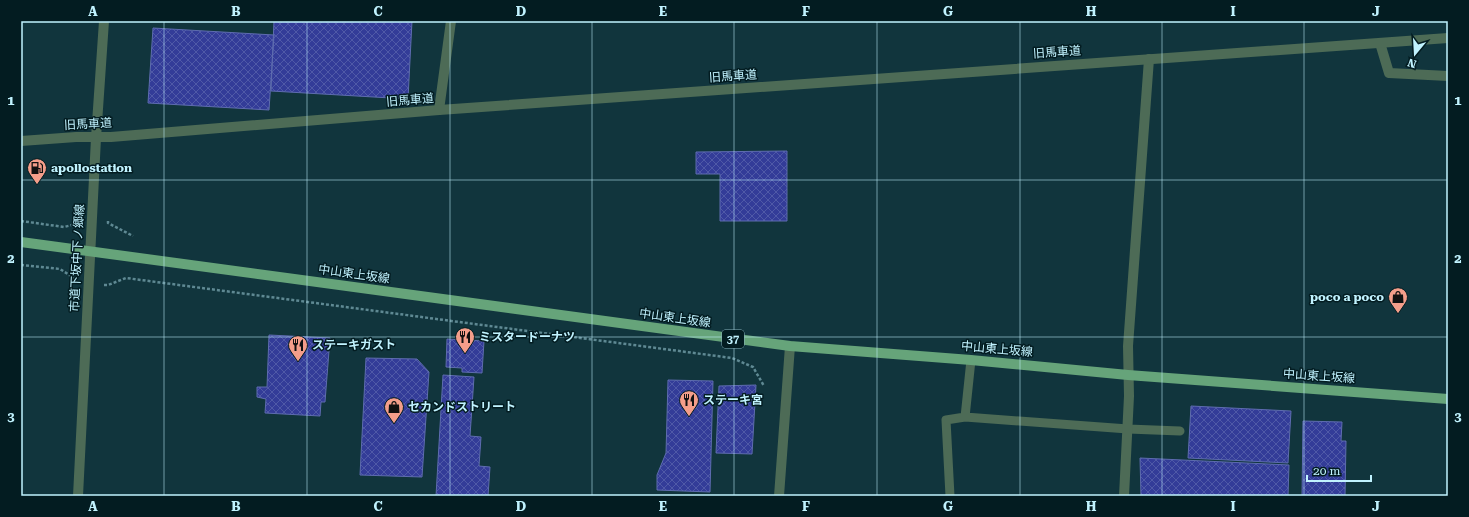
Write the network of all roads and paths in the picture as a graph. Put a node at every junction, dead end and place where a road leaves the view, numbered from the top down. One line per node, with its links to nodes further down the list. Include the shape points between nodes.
1 (104, 21): 8 (street, 市道下坂中下ノ郷線)
2 (451, 21): 7 (street)
3 (1448, 38): 4 (street, 旧馬車道)
4 (1380, 43): 5 (street, 旧馬車道); 6 (street, via 1389,73)
5 (1149, 59): 7 (street, 旧馬車道); 18 (street)
6 (1448, 76)
7 (439, 110): 8 (street, 旧馬車道)
8 (96, 138): 9 (street, 旧馬車道); 13 (street, 市道下坂中下ノ郷線)
9 (21, 141)
10 (21, 221): 11 (path, via 64,226)
11 (78, 224)
12 (21, 242): 13 (main road, 中山東上坂線 / 37)
13 (91, 251): 15 (street, 市道下坂中下ノ郷線); 16 (main road, 中山東上坂線 / 37)
14 (21, 265): 15 (path, via 60,269 80,282)
15 (89, 283): 19 (path, via 108,285 126,278 732,358 753,367); 24 (street, 市道下坂中下ノ郷線)
16 (790, 346): 17 (main road, 中山東上坂線 / 37); 25 (street)
17 (971, 360): 18 (main road, 中山東上坂線 / 37); 21 (lane)
18 (1128, 375): 20 (main road, 中山東上坂線 / 37); 22 (street)
19 (764, 386)
20 (1448, 399)
21 (965, 417): 22 (lane); 26 (lane, via 946,420)
22 (1128, 429): 23 (lane); 27 (street)
23 (1180, 431)
24 (78, 496)
25 (779, 496)
26 (950, 496)
27 (1124, 496)

